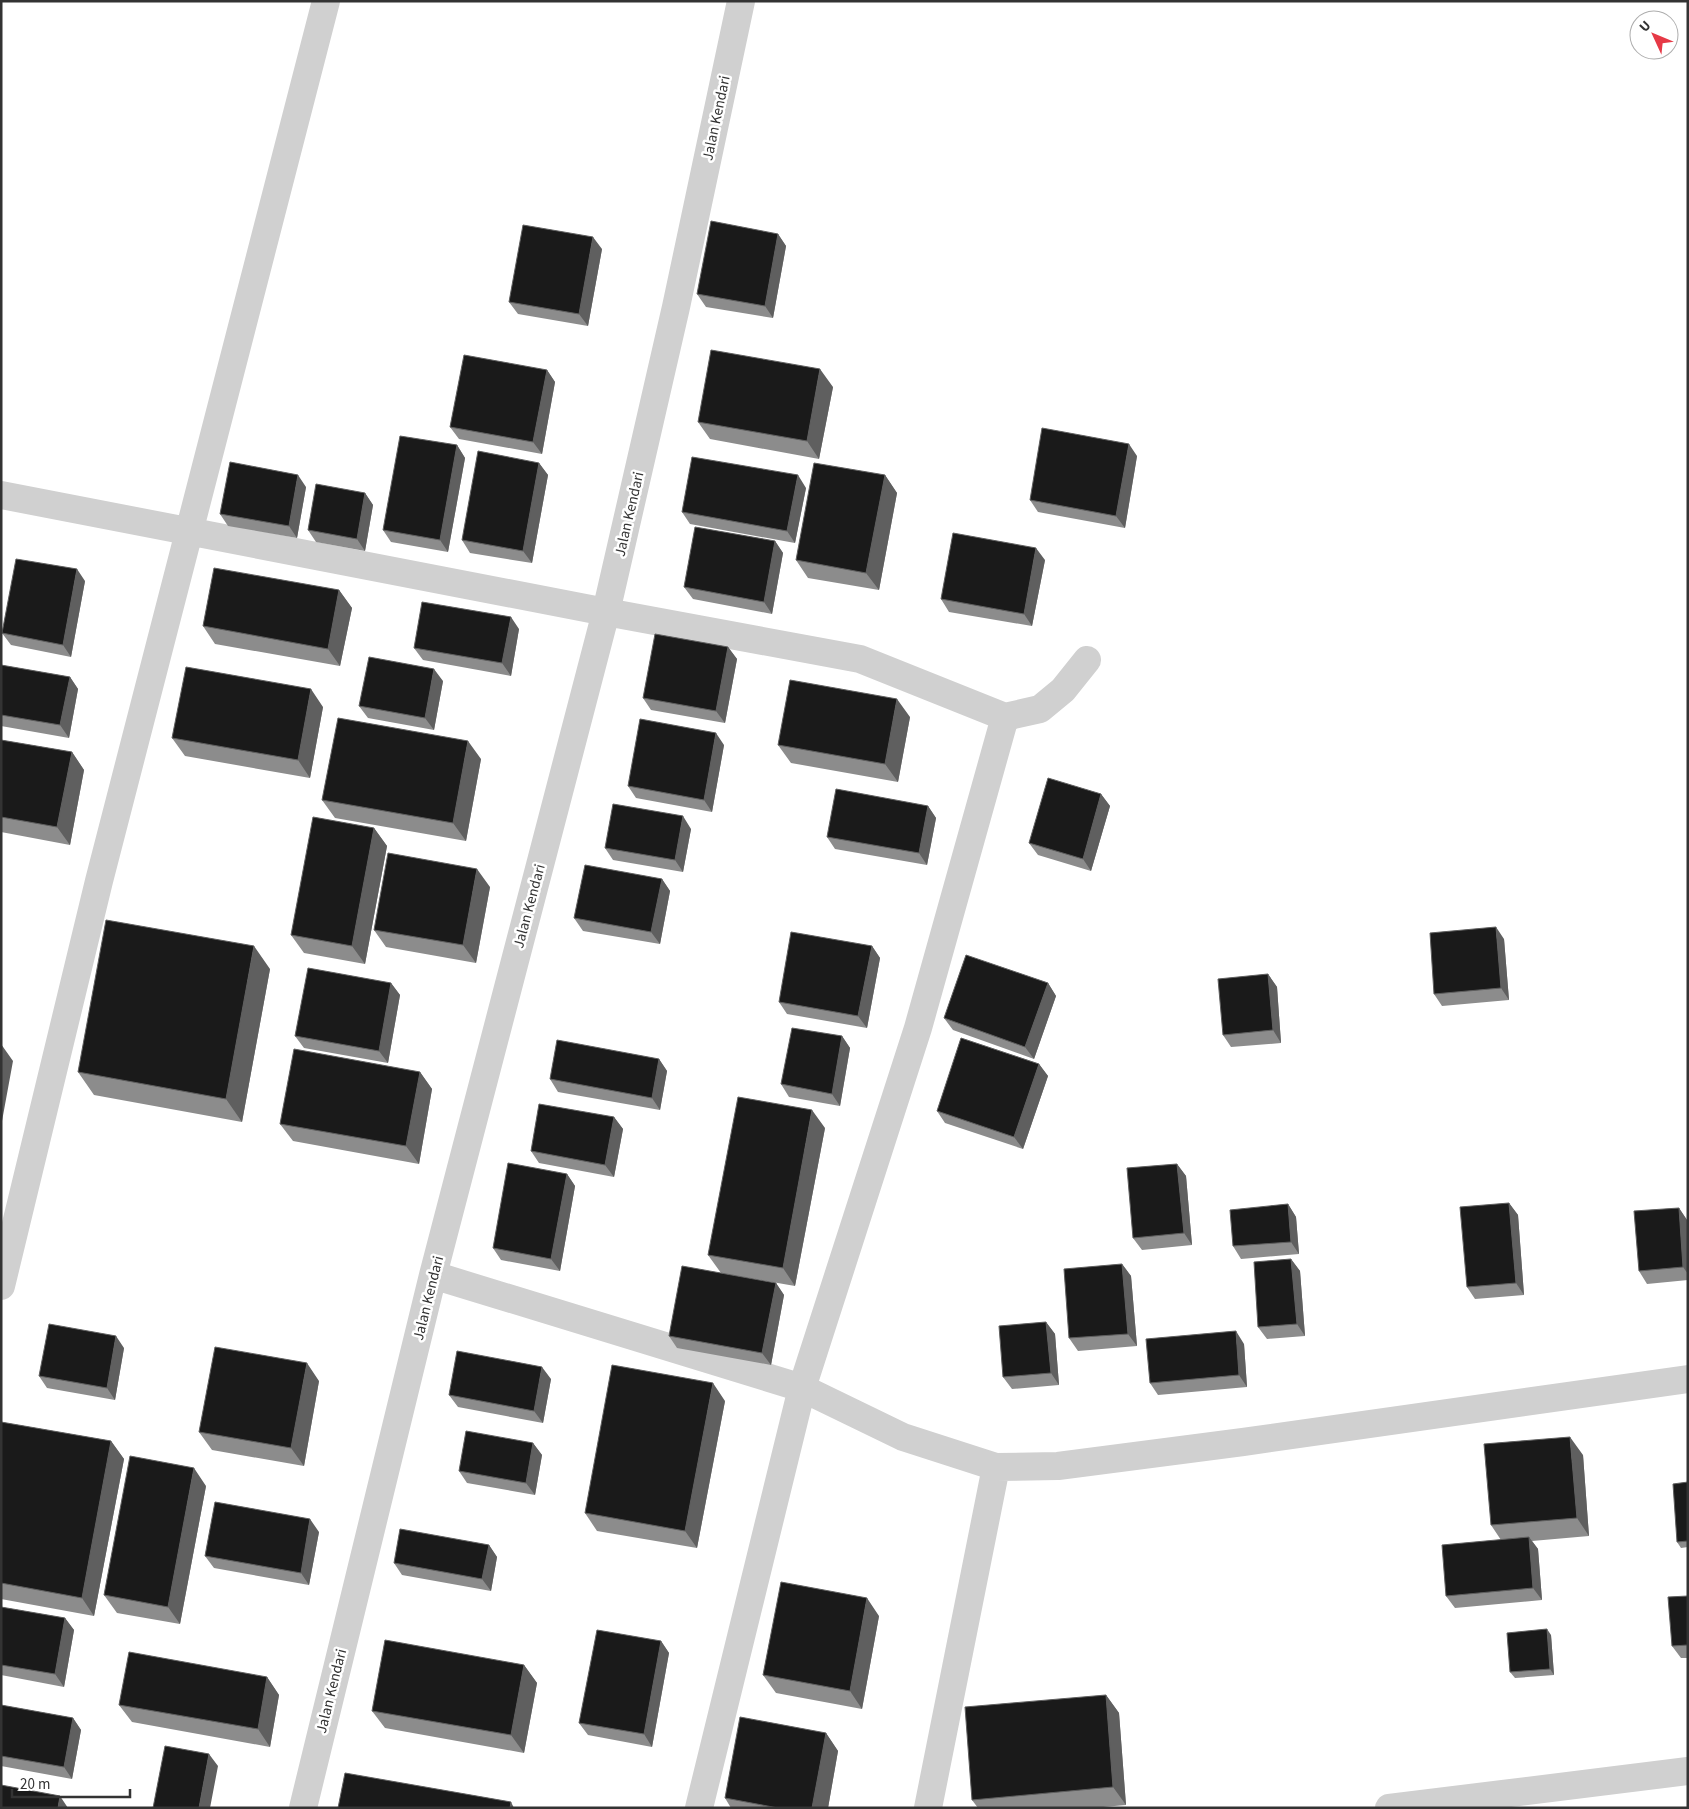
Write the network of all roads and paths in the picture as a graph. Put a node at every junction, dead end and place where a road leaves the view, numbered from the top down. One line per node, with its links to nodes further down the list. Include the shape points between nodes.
1 (326, 1): 4 (street)
2 (741, 1): 5 (street, Jalan Kendari, via 676,307)
3 (1, 495): 4 (street)
4 (190, 532): 5 (street); 9 (street, via 102,872)
5 (606, 612): 7 (street, via 860,659); 8 (street, Jalan Kendari)
6 (1087, 660): 7 (street, via 1063,690 1040,709)
7 (1005, 717): 11 (street, via 918,1028)
8 (433, 1275): 11 (street); 14 (street, Jalan Kendari)
9 (1, 1286)
10 (1688, 1379): 12 (street, via 1058,1466)
11 (802, 1388): 12 (street, via 904,1437); 15 (street)
12 (996, 1467): 16 (street)
13 (1688, 1770): 17 (street)
14 (303, 1808)
15 (699, 1808)
16 (928, 1808)
17 (1389, 1808)

